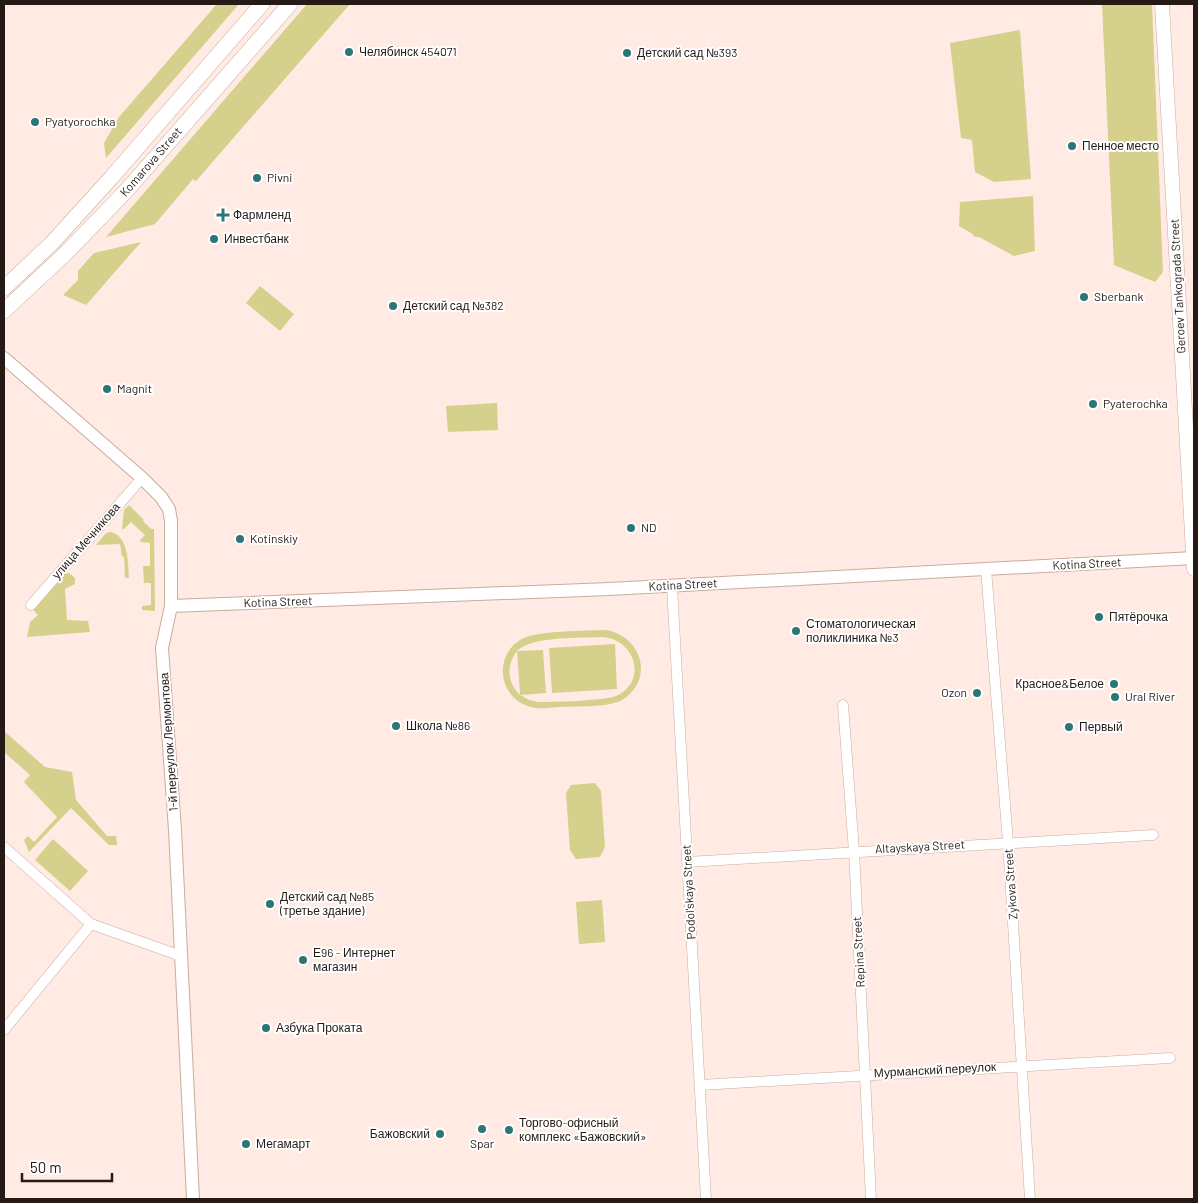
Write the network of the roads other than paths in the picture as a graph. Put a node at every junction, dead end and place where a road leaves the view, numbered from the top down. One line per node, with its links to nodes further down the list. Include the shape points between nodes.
1 (262, 4): 4 (main road, Komarova Street, via 111,178 51,244)
2 (290, 4): 5 (main road, Komarova Street, via 126,191)
3 (1162, 4): 8 (main road, Geroev Tankograda Street)
4 (4, 288)
5 (4, 311)
6 (4, 358): 7 (street, 1-й переулок Лермонтова)
7 (142, 478): 12 (street, улица Мечникова); 13 (street, 1-й переулок Лермонтова, via 169,509)
8 (1194, 558): 9 (main road, Geroev Tankograda Street); 10 (street, Kotina Street)
9 (1194, 568)
10 (986, 569): 11 (street, Kotina Street); 16 (street, Zykova Street)
11 (672, 586): 13 (street, Kotina Street); 19 (street, Podol'skaya Street)
12 (31, 605)
13 (171, 606): 21 (street, 1-й переулок Лермонтова, via 162,648)
14 (843, 705): 18 (street, Repina Street)
15 (1153, 835): 16 (street, Altayskaya Street)
16 (1008, 842): 18 (street, Altayskaya Street); 25 (street, Zykova Street)
17 (4, 847): 20 (street)
18 (854, 851): 19 (street, Altayskaya Street); 26 (street, Repina Street)
19 (687, 862): 27 (street, Podol'skaya Street)
20 (91, 924): 21 (street); 22 (street)
21 (181, 956): 28 (street, 1-й переулок Лермонтова)
22 (7, 1018): 23 (street)
23 (4, 1030)
24 (1170, 1058): 25 (street, Мурманский переулок)
25 (1022, 1066): 26 (street, Мурманский переулок); 31 (street, Zykova Street)
26 (866, 1074): 27 (street, Мурманский переулок); 30 (street, Repina Street)
27 (700, 1084): 29 (street, Podol'skaya Street)
28 (193, 1199)
29 (706, 1199)
30 (871, 1199)
31 (1030, 1199)

